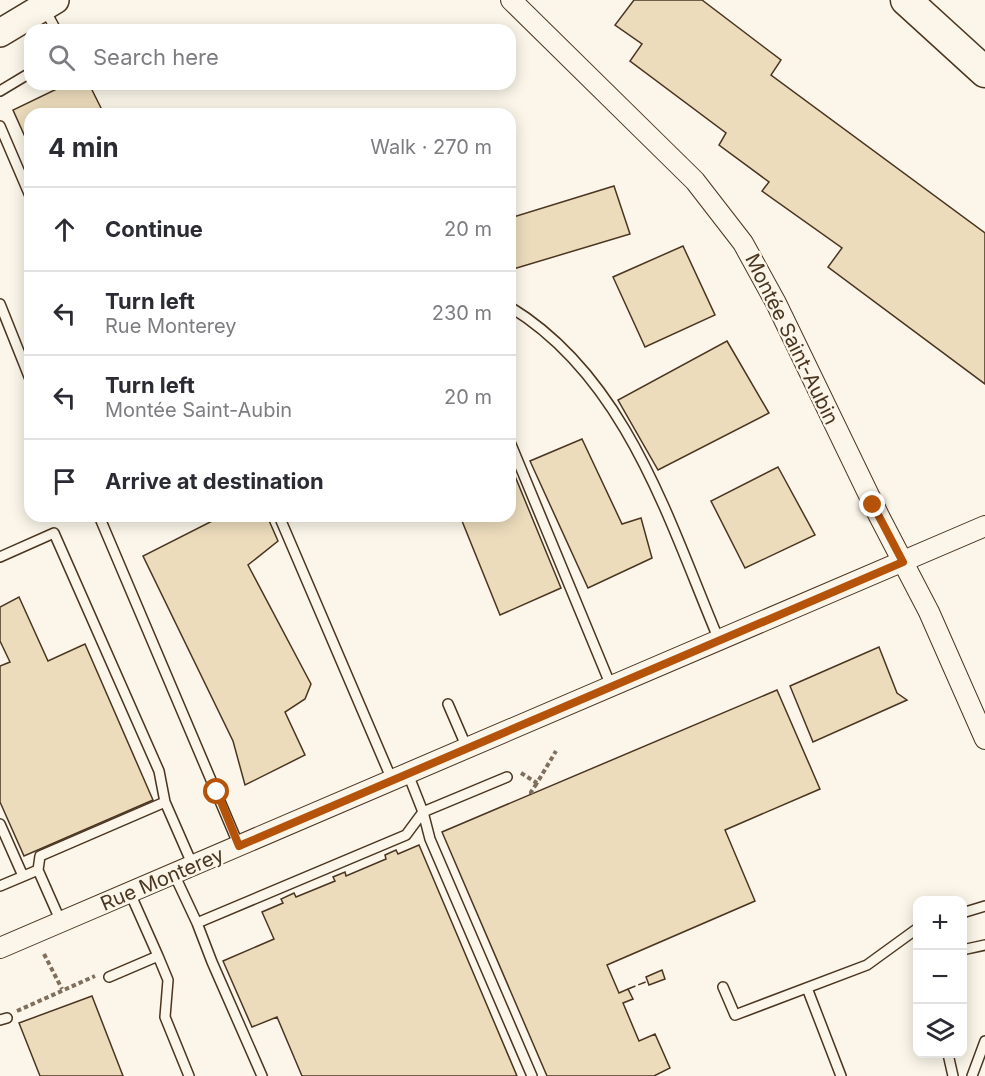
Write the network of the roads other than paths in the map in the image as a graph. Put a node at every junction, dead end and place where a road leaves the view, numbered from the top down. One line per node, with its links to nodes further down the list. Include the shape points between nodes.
1 (511, 0): 18 (street, Montée Saint-Aubin, via 695,181 743,243)
2 (906, 0): 5 (main road)
3 (52, 12): 4 (street)
4 (0, 33)
5 (985, 72)
6 (24, 77): 7 (lane)
7 (0, 91)
8 (0, 126): 9 (lane)
9 (24, 182)
10 (0, 304): 12 (lane)
11 (516, 312): 19 (lane, via 549,335 576,361 631,438)
12 (24, 364)
13 (516, 456): 20 (lane)
14 (102, 522): 29 (lane)
15 (282, 522): 24 (lane)
16 (985, 526): 18 (street, Rue Monterey)
17 (0, 557): 26 (lane, via 54,533 159,771)
18 (903, 562): 19 (street, Rue Monterey); 22 (street, Montée Saint-Aubin)
19 (719, 640): 20 (street, Rue Monterey)
20 (611, 686): 23 (street, Rue Monterey)
21 (448, 704): 23 (lane)
22 (985, 739)
23 (467, 748): 24 (street, Rue Monterey)
24 (400, 777): 27 (lane); 29 (street, Rue Monterey)
25 (507, 777): 27 (lane)
26 (165, 802): 30 (lane, via 40,855); 31 (lane)
27 (423, 812): 38 (lane, via 406,835); 51 (lane, via 430,839)
28 (0, 824): 32 (lane)
29 (239, 846): 31 (street, Rue Monterey)
30 (38, 870): 32 (lane); 37 (lane)
31 (184, 870): 34 (street, Rue Monterey); 38 (lane)
32 (23, 876): 33 (lane)
33 (0, 886)
34 (130, 893): 37 (street, Rue Monterey); 43 (lane)
35 (985, 906): 36 (lane)
36 (967, 912)
37 (61, 922): 41 (street, Rue Monterey)
38 (197, 923): 50 (lane)
39 (913, 932): 46 (lane, via 867,966)
40 (985, 945): 42 (lane)
41 (0, 948)
42 (967, 949)
43 (158, 956): 44 (lane); 49 (lane, via 168,980 165,1017)
44 (109, 977)
45 (723, 987): 46 (lane, via 735,1015)
46 (807, 988): 52 (lane)
47 (985, 1041): 54 (lane)
48 (949, 1058): 53 (lane)
49 (189, 1076)
50 (262, 1076)
51 (532, 1076)
52 (841, 1076)
53 (953, 1076)
54 (972, 1076)

